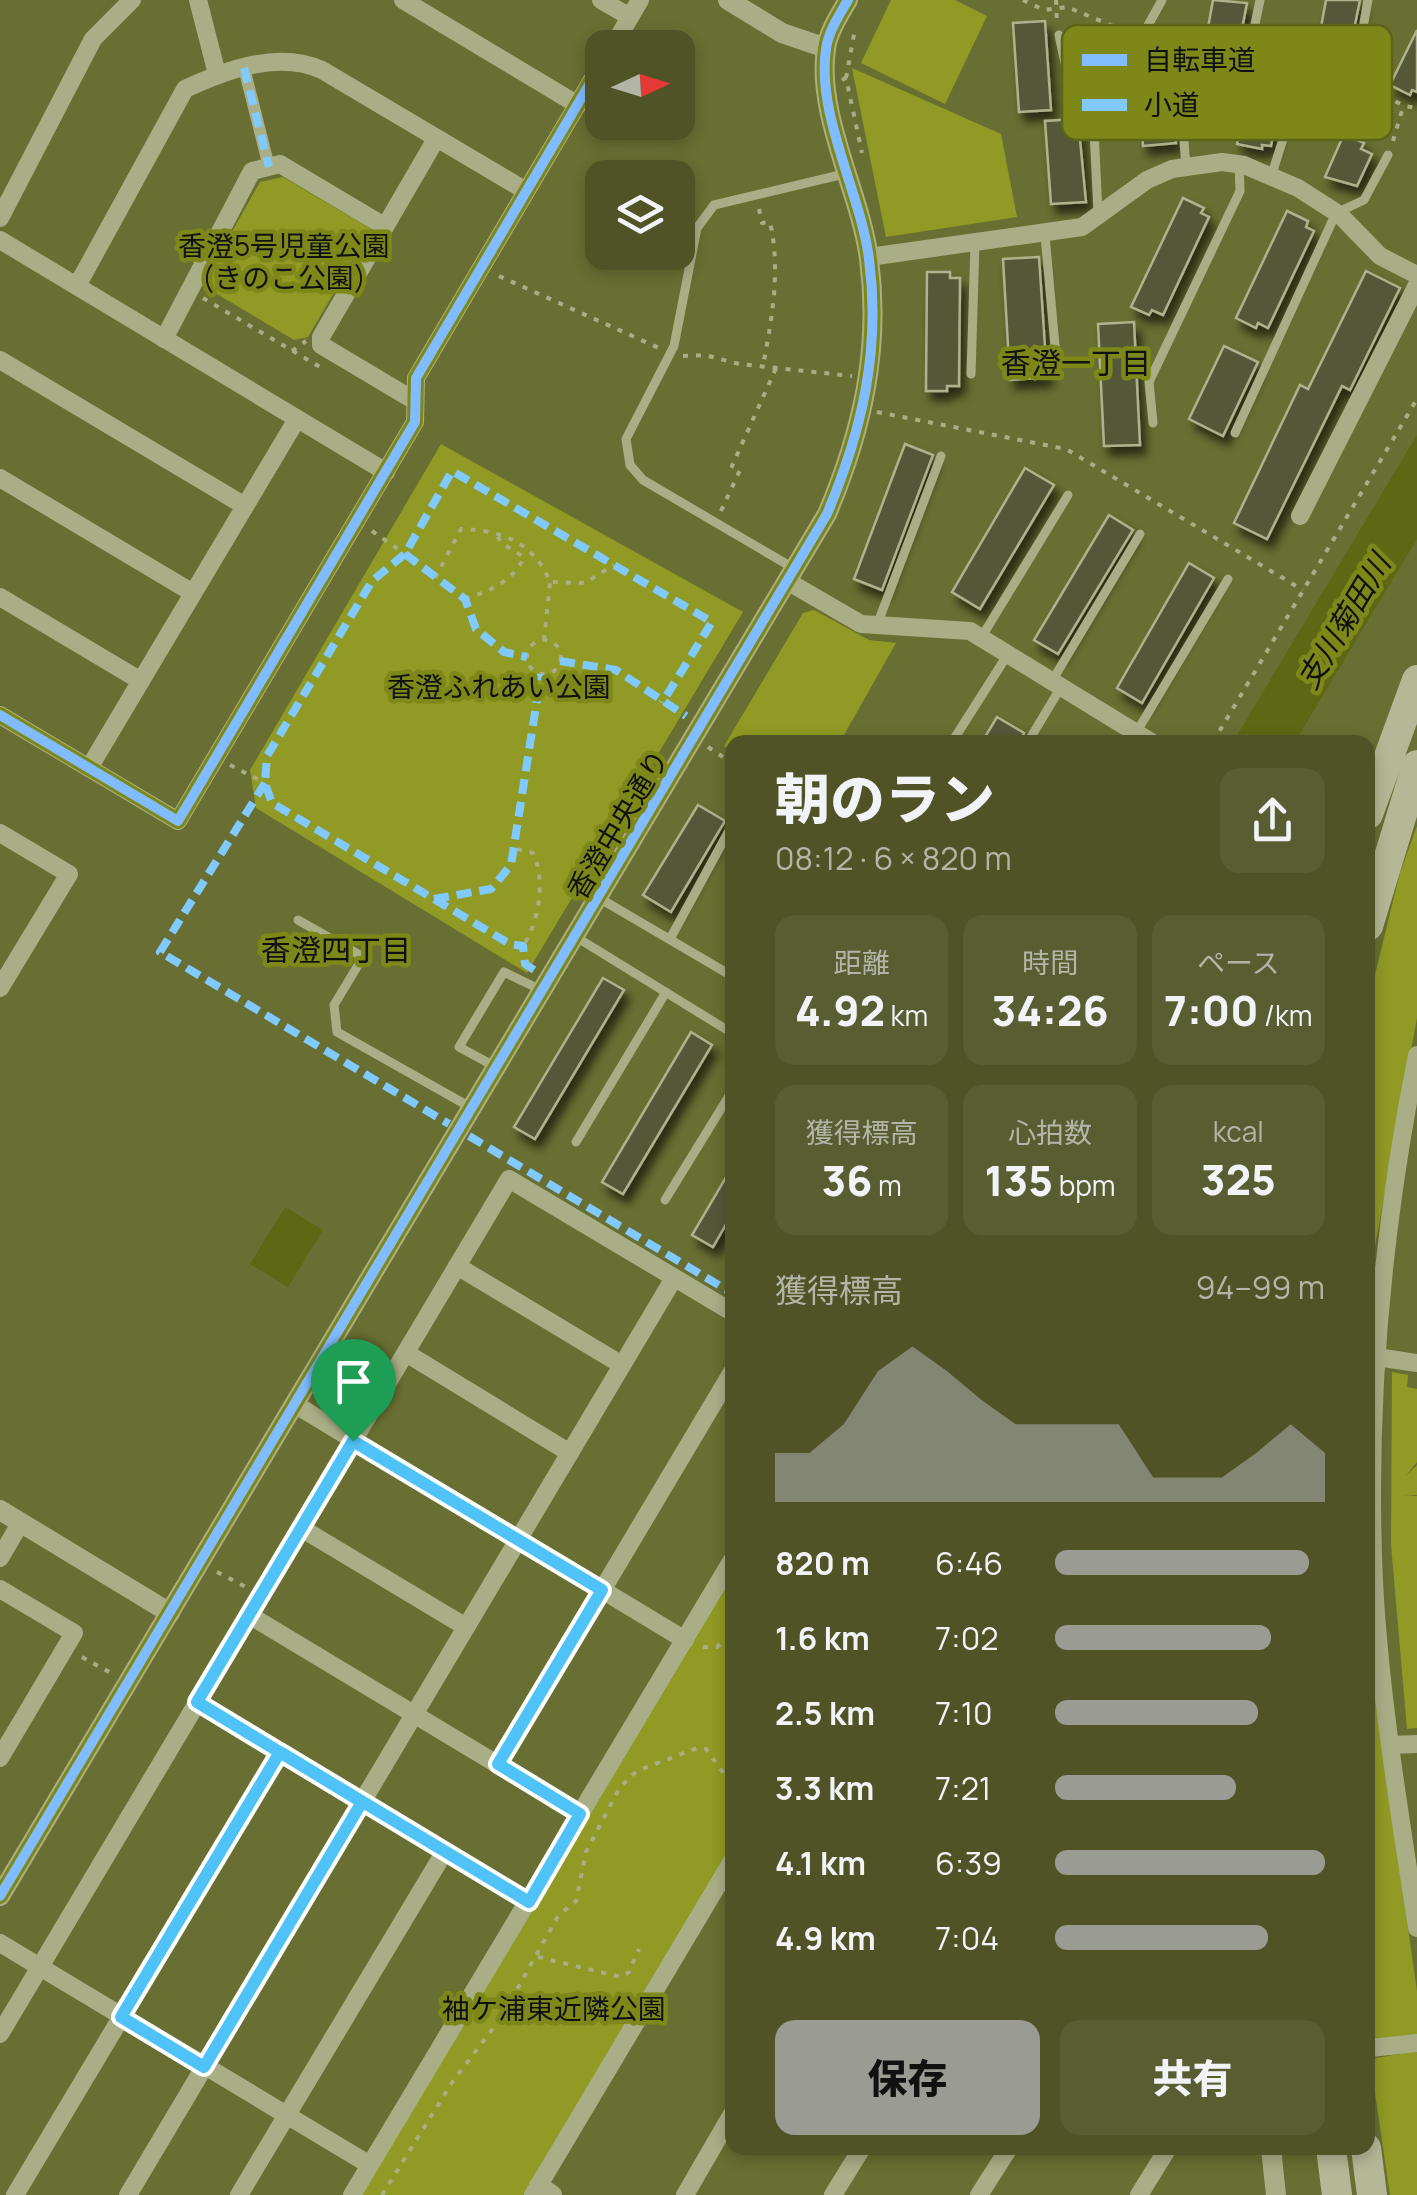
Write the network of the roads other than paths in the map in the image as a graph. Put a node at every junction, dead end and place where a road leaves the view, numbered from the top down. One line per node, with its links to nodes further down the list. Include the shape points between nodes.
1 (132, 0): 36 (street, via 93,38)
2 (198, 0): 20 (street)
3 (402, 0): 22 (street)
4 (602, 0): 11 (street)
5 (640, 0): 11 (street)
6 (728, 0): 17 (street, via 782,33)
7 (848, 0): 17 (street, 香澄中央通り)
8 (1162, 0): 12 (lane)
9 (1260, 0): 13 (lane)
10 (1368, 0): 14 (lane)
11 (630, 17): 15 (street)
12 (1148, 25)
13 (1255, 25)
14 (1364, 25)
15 (622, 30)
16 (1059, 36): 18 (lane)
17 (826, 48): 31 (street, 香澄中央通り, via 827,90)
18 (1062, 49)
19 (244, 68): 20 (street); 23 (street, via 308,63); 29 (street)
20 (217, 74): 44 (street, via 185,89 174,104)
21 (585, 92): 22 (street)
22 (578, 104): 33 (street)
23 (436, 139): 33 (street); 37 (street)
24 (1094, 140): 35 (lane)
25 (1184, 140): 30 (lane)
26 (1283, 140): 32 (lane)
27 (1388, 156): 34 (lane, via 1364,200)
28 (1239, 164): 30 (street); 32 (street); 51 (lane, via 1240,190 1149,382)
29 (269, 167): 37 (street, via 280,164); 45 (street, via 252,172)
30 (1186, 167): 35 (street, via 1147,180)
31 (847, 173): 41 (street, 香澄中央通り); 60 (lane, via 714,205 697,228 674,346 626,439 630,466 643,480)
32 (1272, 174): 34 (street)
33 (526, 191): 49 (street, via 416,378)
34 (1336, 213): 42 (street, via 1380,256); 52 (lane)
35 (1098, 216): 38 (street, via 1082,227)
36 (0, 218)
37 (384, 226): 49 (street, via 321,345)
38 (1045, 234): 40 (street); 46 (lane)
39 (0, 240): 44 (street)
40 (975, 243): 41 (street); 48 (lane)
41 (869, 257): 60 (street, 香澄中央通り, via 872,352 865,410 827,514)
42 (1417, 275)
43 (1417, 285): 58 (street)
44 (77, 286): 45 (street)
45 (164, 339): 50 (street)
46 (1054, 346)
47 (0, 360): 57 (street)
48 (971, 374)
49 (416, 402): 54 (street, via 415,422)
50 (297, 418): 54 (street); 57 (street)
51 (1153, 423)
52 (1235, 433)
53 (941, 456): 64 (lane)
54 (386, 472): 76 (street, via 178,821)
55 (0, 478): 62 (street)
56 (1068, 494): 65 (lane)
57 (244, 506): 62 (street)
58 (1300, 516)
59 (1140, 534): 69 (lane)
60 (791, 575): 64 (street, via 861,624); 80 (street, 香澄中央通り)
61 (1228, 578): 74 (lane)
62 (193, 593): 68 (street)
63 (0, 596): 68 (street)
64 (877, 626): 65 (street, via 970,631)
65 (981, 638): 66 (street)
66 (1008, 654): 69 (street); 71 (lane)
67 (1417, 680): 77 (highway)
68 (141, 681): 76 (street)
69 (1057, 684): 72 (lane); 73 (street)
70 (0, 715): 76 (street)
71 (956, 735)
72 (1032, 735)
73 (1136, 735)
74 (1144, 735)
75 (1417, 765): 81 (highway)
76 (89, 768)
77 (1375, 795)
78 (0, 833): 85 (street, via 69,874)
79 (725, 838): 84 (lane)
80 (599, 898): 83 (street, 香澄中央通り); 84 (lane)
81 (1375, 903)
82 (298, 920): 94 (lane, via 363,957 334,1005 337,1032)
83 (576, 936): 88 (street, 香澄中央通り); 89 (lane)
84 (670, 940): 86 (lane)
85 (7, 960): 87 (street)
86 (725, 972)
87 (0, 988)
88 (543, 991): 92 (street, 香澄中央通り); 92 (lane, via 508,971 495,987 459,1047)
89 (666, 992): 90 (lane); 95 (lane)
90 (725, 1028)
91 (1417, 1054): 101 (street, via 1390,1208)
92 (496, 1068): 94 (street, 香澄中央通り)
93 (725, 1102): 96 (lane)
94 (472, 1108): 105 (street, 香澄中央通り)
95 (576, 1142)
96 (664, 1200)
97 (458, 1266): 98 (street, via 510,1179); 100 (street); 103 (street)
98 (674, 1278): 99 (street); 103 (street)
99 (725, 1308)
100 (406, 1353): 107 (street); 108 (street)
101 (1377, 1356): 102 (street); 106 (street)
102 (1417, 1362)
103 (622, 1365): 108 (street)
104 (725, 1384): 117 (street)
105 (296, 1405): 107 (street); 118 (street, 香澄中央通り)
106 (1375, 1422)
107 (353, 1441): 111 (street); 112 (street)
108 (570, 1452): 112 (street)
109 (0, 1510): 110 (street)
110 (20, 1522): 114 (street); 118 (street)
111 (301, 1528): 119 (street); 120 (street)
112 (518, 1539): 117 (street); 120 (street)
113 (1375, 1557): 124 (street)
114 (0, 1558)
115 (725, 1572): 121 (street)
116 (0, 1589): 127 (street, via 74,1633)
117 (602, 1590): 121 (street); 128 (street)
118 (170, 1613): 133 (street, 香澄中央通り)
119 (249, 1616): 122 (street); 123 (street)
120 (466, 1627): 123 (street)
121 (686, 1640): 130 (street)
122 (197, 1702): 126 (street); 137 (street)
123 (414, 1714): 128 (street); 129 (street)
124 (1390, 1744): 125 (street); 135 (street)
125 (1417, 1744)
126 (280, 1752): 129 (street); 138 (street)
127 (0, 1758)
128 (498, 1764): 130 (street)
129 (362, 1802): 131 (street); 142 (street)
130 (580, 1814): 134 (street)
131 (445, 1851): 134 (street); 143 (street)
132 (725, 1873): 152 (street)
133 (0, 1896)
134 (529, 1902): 151 (street)
135 (1417, 1928)
136 (0, 1943): 137 (street)
137 (40, 1967): 138 (street); 139 (street)
138 (121, 2017): 142 (street); 153 (street)
139 (0, 2034)
140 (1417, 2042): 141 (street)
141 (1375, 2048)
142 (204, 2067): 143 (street); 154 (street)
143 (286, 2116): 151 (street); 155 (street)
144 (725, 2126): 157 (street)
145 (858, 2155): 158 (street)
146 (1005, 2155): 159 (street)
147 (1164, 2155): 160 (street)
148 (1272, 2155): 161 (street)
149 (1332, 2155): 162 (highway)
150 (1367, 2155): 163 (highway)
151 (370, 2164): 156 (street)
152 (541, 2192)
153 (15, 2195)
154 (128, 2195)
155 (239, 2195)
156 (352, 2195)
157 (684, 2195)
158 (833, 2195)
159 (979, 2195)
160 (1139, 2195)
161 (1276, 2195)
162 (1337, 2195)
163 (1372, 2195)

